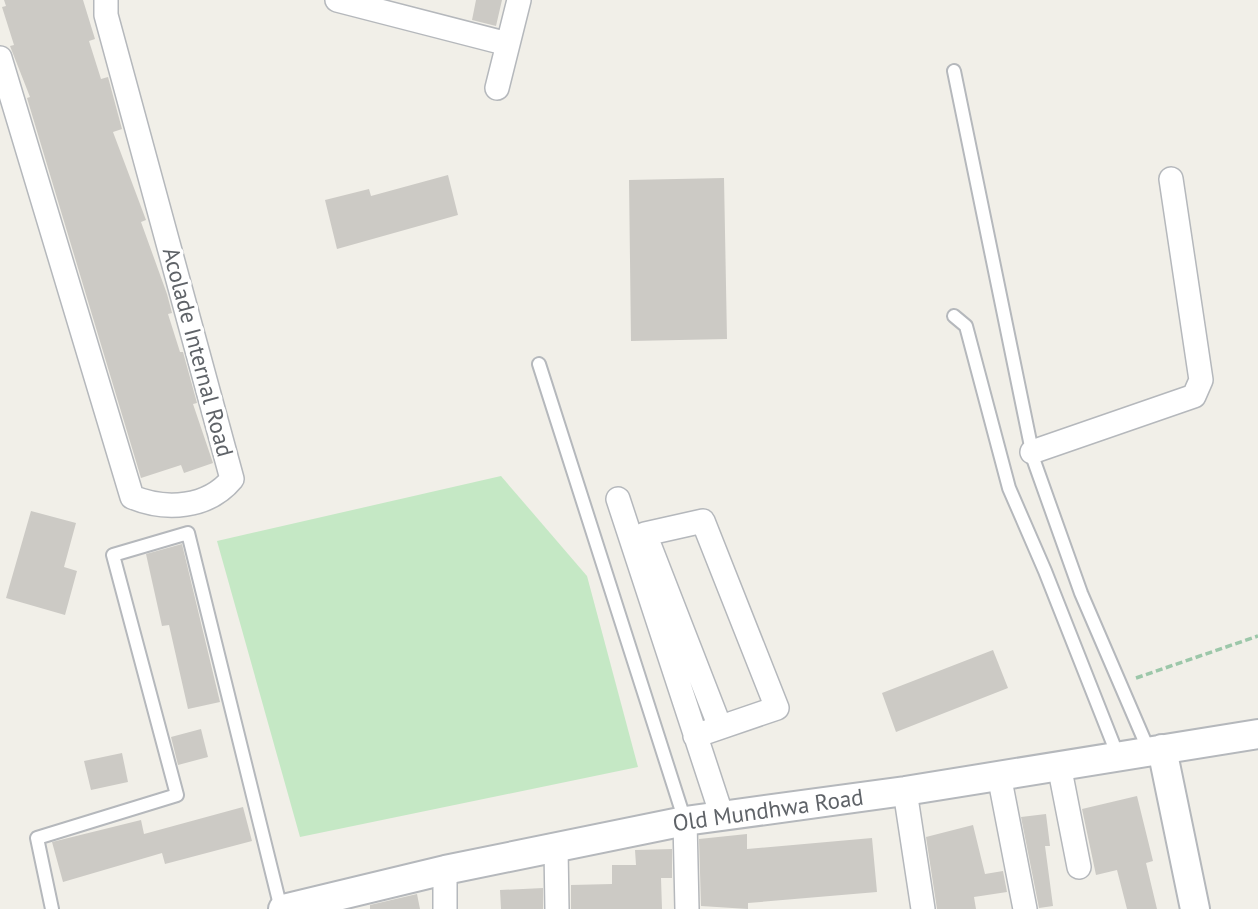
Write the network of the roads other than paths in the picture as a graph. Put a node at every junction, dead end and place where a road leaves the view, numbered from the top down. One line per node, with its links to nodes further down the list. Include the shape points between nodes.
1 (106, 0): 5 (street, Acolade Internal Road, via 106,15 232,479 220,494 155,507 132,497)
2 (337, 0): 4 (street)
3 (519, 0): 4 (street)
4 (508, 44): 7 (street)
5 (0, 58)
6 (954, 71): 11 (lane)
7 (497, 88)
8 (1171, 179): 11 (street, via 1201,380 1194,396)
9 (954, 316): 17 (lane, via 966,326 1009,488)
10 (539, 364): 22 (lane)
11 (1032, 452): 16 (lane, via 1055,528 1121,683)
12 (618, 499): 15 (street)
13 (720, 727): 13 (street, via 777,708 703,522 645,534); 15 (street)
14 (1258, 734): 16 (street, Old Mundhwa Road)
15 (695, 736): 21 (street)
16 (1156, 750): 17 (street, Old Mundhwa Road); 34 (street)
17 (1118, 756): 18 (street, Old Mundhwa Road)
18 (1059, 765): 19 (street, Old Mundhwa Road); 24 (street)
19 (999, 775): 20 (street, Old Mundhwa Road); 33 (street)
20 (905, 791): 21 (street, Old Mundhwa Road); 32 (street)
21 (722, 816): 22 (street, Old Mundhwa Road)
22 (685, 821): 23 (street, Old Mundhwa Road); 31 (street)
23 (556, 848): 25 (street, Old Mundhwa Road); 30 (street)
24 (1079, 867)
25 (445, 870): 26 (street, Old Mundhwa Road); 29 (street)
26 (337, 903): 28 (street, Old Mundhwa Road)
27 (52, 909): 28 (lane, via 37,838 177,796 113,555 188,533)
28 (282, 909)
29 (445, 909)
30 (557, 909)
31 (687, 909)
32 (923, 909)
33 (1024, 909)
34 (1195, 909)

